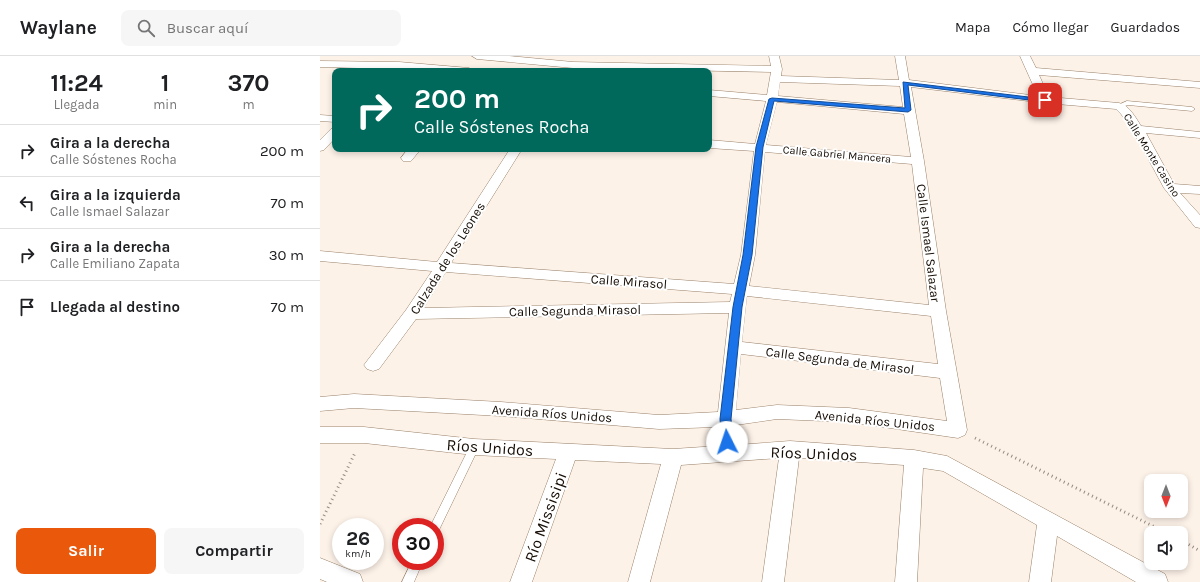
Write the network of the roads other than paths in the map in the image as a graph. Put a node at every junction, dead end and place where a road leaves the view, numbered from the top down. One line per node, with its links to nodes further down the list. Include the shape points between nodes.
1 (408, 56): 7 (street)
2 (477, 56): 8 (street)
3 (579, 56): 8 (street)
4 (900, 56): 11 (street, Calle Ismael Salazar)
5 (1025, 56): 10 (street)
6 (320, 64): 7 (street)
7 (396, 68)
8 (571, 68): 9 (street)
9 (776, 68): 11 (street); 14 (street)
10 (1032, 71): 12 (street); 15 (street)
11 (905, 83): 15 (street); 18 (street, Calle Ismael Salazar)
12 (1200, 85)
13 (712, 93): 14 (street)
14 (772, 99): 18 (street); 26 (street)
15 (1045, 100): 16 (street)
16 (1119, 106): 17 (lane, via 1127,103); 21 (street, Calle Monte Casino)
17 (1192, 109)
18 (908, 110): 28 (street, Calle Ismael Salazar)
19 (320, 118): 20 (street)
20 (332, 119)
21 (1137, 129): 23 (street); 29 (street, Calle Monte Casino)
22 (332, 134): 25 (street)
23 (1200, 134)
24 (712, 144): 26 (street, Calle Gabriel Mancera)
25 (320, 146)
26 (760, 147): 28 (street, Calle Gabriel Mancera); 34 (street, via 748,255)
27 (514, 152): 33 (street, Calzada de los Leones)
28 (918, 161): 36 (street, Calle Ismael Salazar)
29 (1170, 188): 30 (street); 31 (street, Calle Monte Casino)
30 (1200, 190)
31 (1200, 224)
32 (320, 256): 33 (street, Calle Mirasol)
33 (441, 267): 34 (street, Calle Mirasol); 37 (street, Calzada de los Leones)
34 (741, 290): 35 (street); 36 (street, Calle Mirasol)
35 (738, 307): 37 (street, Calle Segunda Mirasol); 38 (street)
36 (938, 311): 40 (street, Calle Ismael Salazar)
37 (412, 314): 39 (street, Calzada de los Leones)
38 (733, 347): 40 (street, Calle Segunda de Mirasol); 42 (street)
39 (373, 365)
40 (948, 372): 43 (street, Calle Ismael Salazar)
41 (320, 404): 42 (street, Avenida Ríos Unidos, via 354,401 501,409 659,422)
42 (726, 419): 43 (street, Avenida Ríos Unidos, via 777,412 849,415); 48 (street)
43 (958, 430)
44 (320, 435): 45 (street, Ríos Unidos, via 364,435)
45 (474, 447): 47 (street, Ríos Unidos); 51 (lane)
46 (790, 449): 48 (street, Ríos Unidos); 50 (street, Ríos Unidos); 59 (street)
47 (568, 452): 49 (street, Ríos Unidos); 57 (street, Río Missisipi)
48 (728, 454): 49 (street, Ríos Unidos)
49 (673, 457): 58 (street)
50 (914, 458): 52 (street, Ríos Unidos, via 947,464); 60 (street)
51 (439, 518)
52 (1048, 521): 61 (street); 62 (street, Ríos Unidos)
53 (320, 568): 55 (street)
54 (414, 570): 56 (lane)
55 (352, 582)
56 (408, 582)
57 (521, 582)
58 (639, 582)
59 (773, 582)
60 (906, 582)
61 (1040, 582)
62 (1157, 582)

